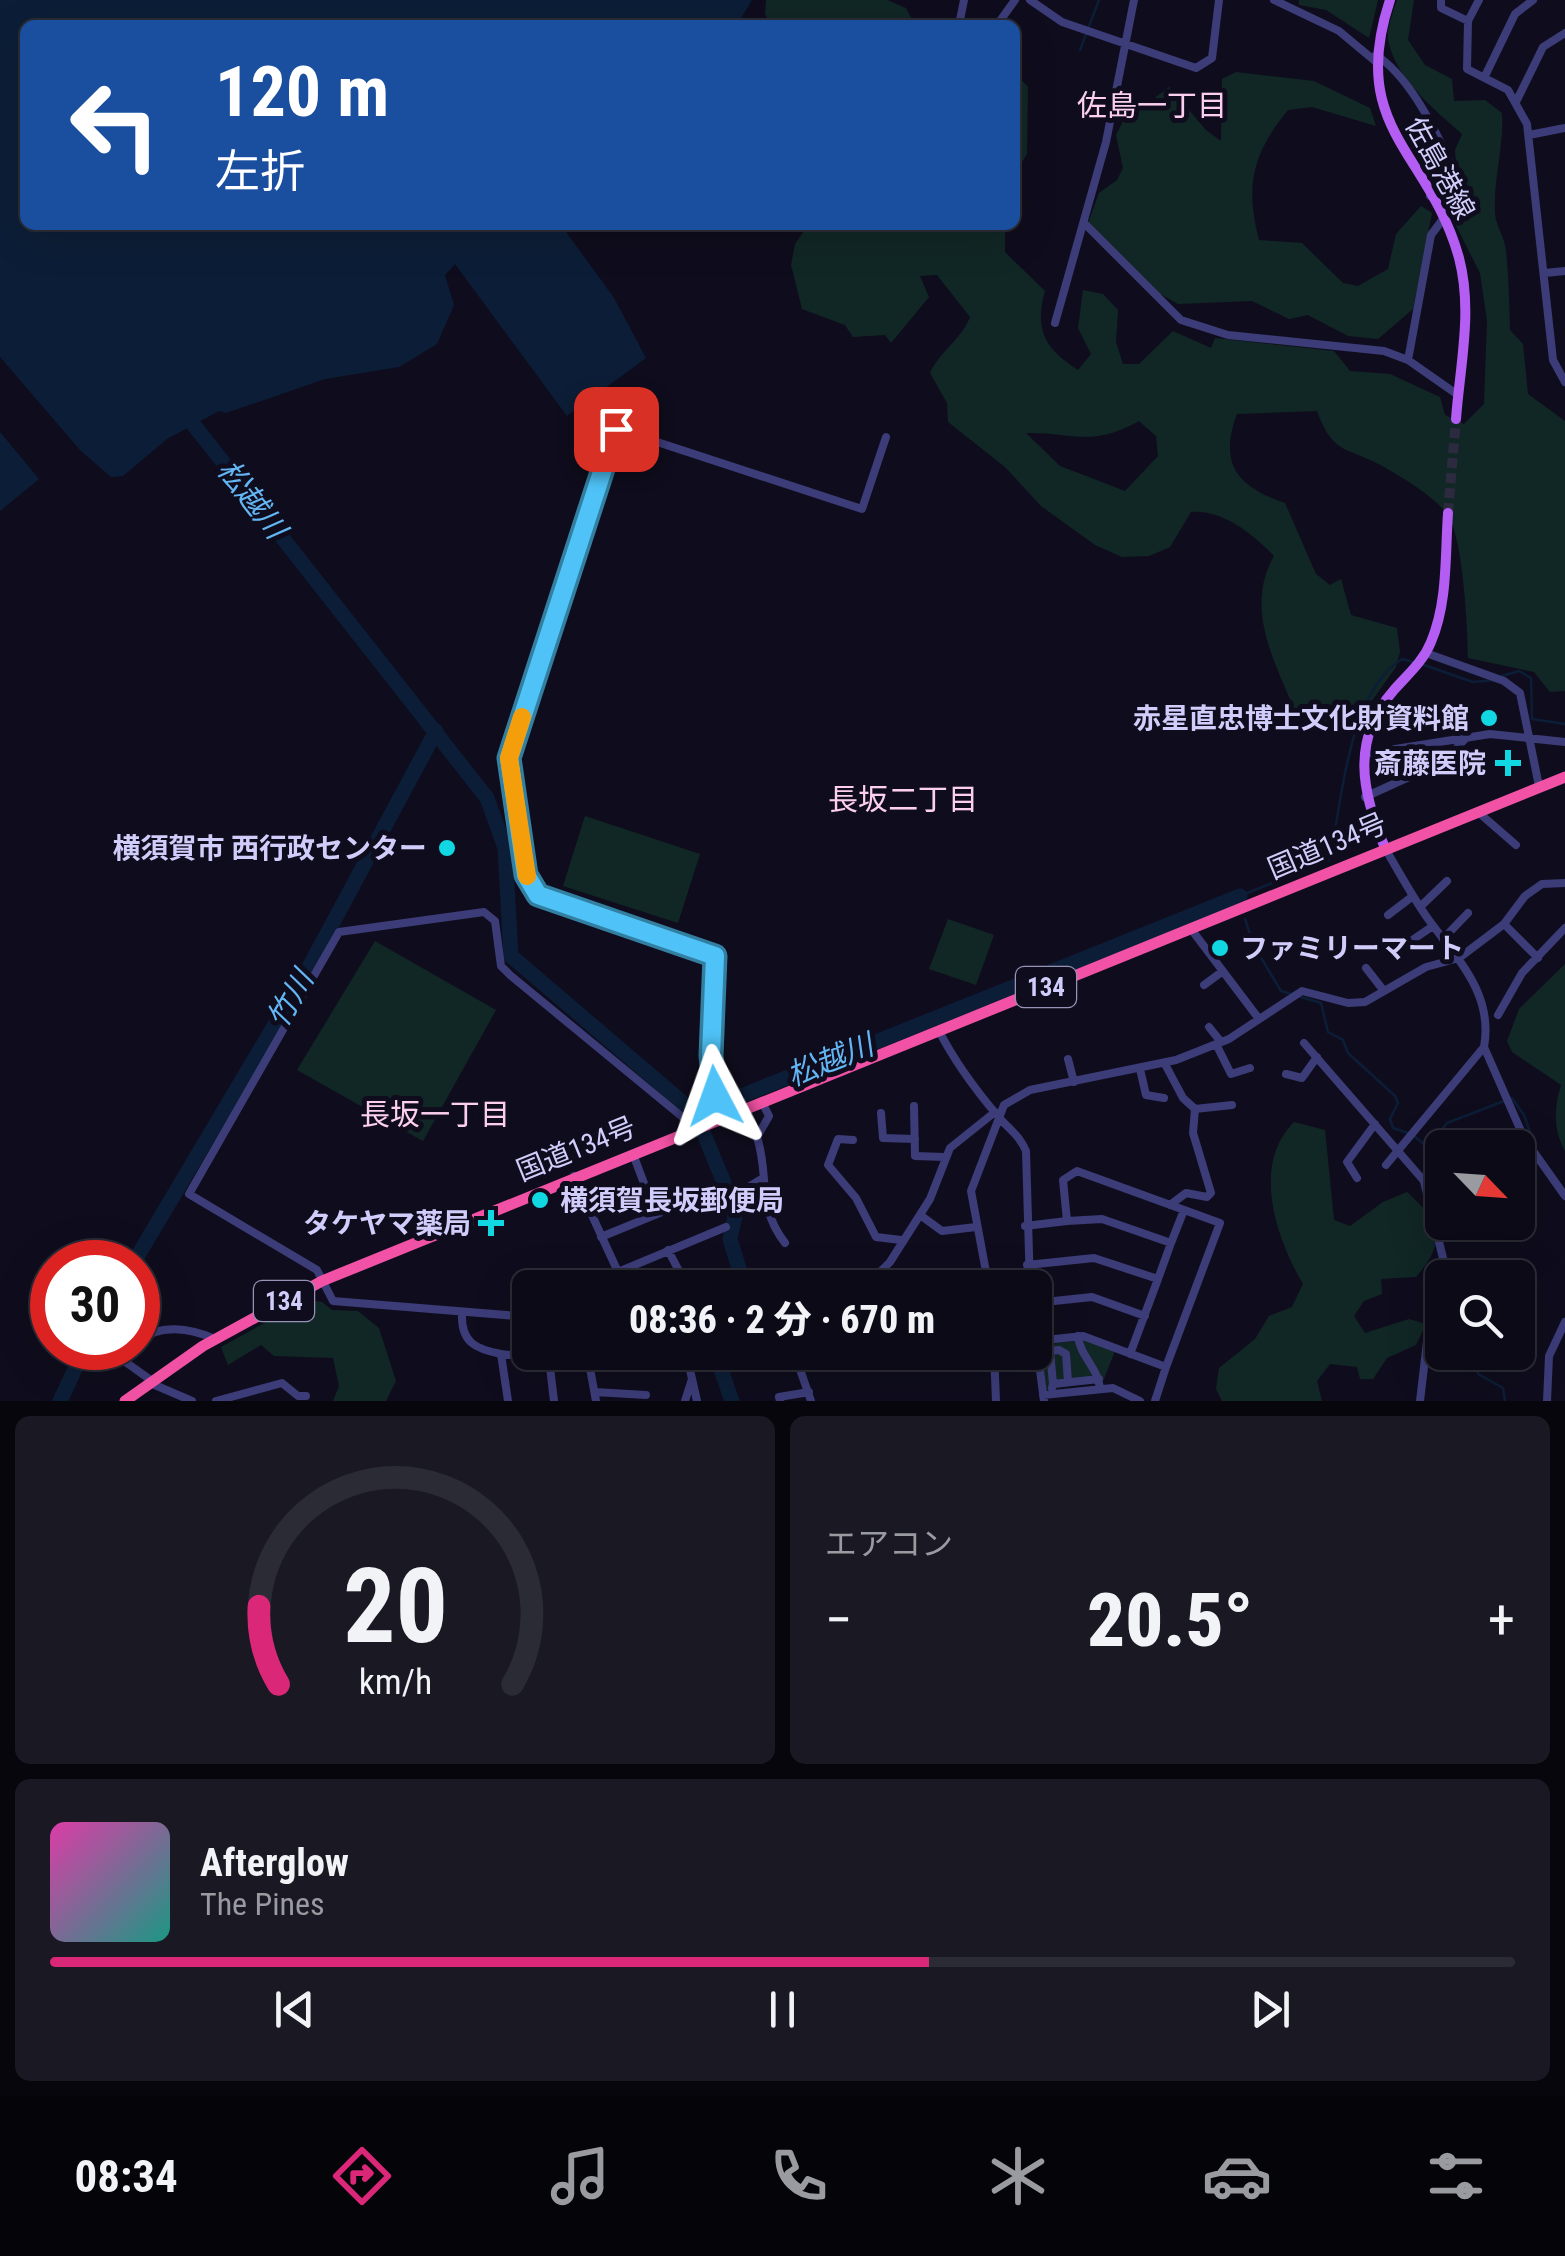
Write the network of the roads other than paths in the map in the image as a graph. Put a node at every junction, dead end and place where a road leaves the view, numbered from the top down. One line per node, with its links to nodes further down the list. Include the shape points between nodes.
1 (1030, 0): 9 (street)
2 (1134, 0): 12 (street)
3 (1220, 0): 12 (street, via 1215,49 1206,65 1196,68)
4 (1274, 0): 13 (street, via 1339,31)
5 (1390, 0): 13 (main road, 佐島港線)
6 (1442, 0): 10 (street, via 1440,8)
7 (1479, 0): 10 (street)
8 (1533, 0): 14 (street, via 1515,14)
9 (1044, 4): 12 (street, via 1062,22)
10 (1468, 22): 14 (street, via 1467,69)
11 (1565, 33): 15 (street, via 1544,47)
12 (1125, 43): 20 (street)
13 (1375, 58): 18 (main road, 佐島港線, via 1384,111); 18 (street, via 1393,66 1439,132 1454,174)
14 (1484, 76): 15 (street)
15 (1517, 100): 17 (street)
16 (1565, 128): 17 (street)
17 (1529, 134): 22 (street)
18 (1430, 196): 19 (main road, 佐島港線)
19 (1444, 219): 24 (street, via 1431,235); 26 (main road, 佐島港線, via 1466,293)
20 (1084, 223): 23 (street); 24 (street, via 1181,320 1228,335 1384,351)
21 (1565, 271): 22 (street)
22 (1545, 273): 25 (street, via 1554,360)
23 (1055, 323)
24 (1408, 360): 26 (street)
25 (1565, 382)
26 (1458, 395): 28 (main road, 佐島港線)
27 (590, 420): 29 (street)
28 (1456, 420)
29 (616, 429): 30 (street, via 862,509); 82 (street, via 509,758 526,875 538,895 715,956 711,1056)
30 (886, 437)
31 (1448, 513): 32 (main road, via 1442,600)
32 (1425, 655): 34 (street, via 1514,687); 36 (main road, via 1380,708)
33 (1467, 737): 34 (street); 36 (street); 39 (street, via 1444,761)
34 (1530, 739): 35 (street); 38 (street)
35 (1565, 742)
36 (1364, 754): 39 (main road)
37 (1565, 777): 38 (highway, 国道134号 / 134)
38 (1539, 786): 40 (highway, 国道134号 / 134)
39 (1365, 796): 42 (main road)
40 (1478, 812): 41 (street); 42 (highway, 国道134号 / 134)
41 (1516, 844)
42 (1385, 848): 45 (street); 52 (highway, 国道134号 / 134)
43 (1447, 881): 46 (street)
44 (1565, 883): 49 (street, via 1542,884)
45 (1413, 896): 46 (street); 48 (street)
46 (1420, 907): 50 (street)
47 (1468, 913): 53 (street)
48 (1388, 915)
49 (1504, 924): 55 (street); 56 (street)
50 (1433, 926): 53 (street); 54 (street)
51 (1565, 928): 56 (street)
52 (1191, 929): 58 (street); 64 (highway, 国道134号 / 134)
53 (1443, 939): 55 (street)
54 (1405, 945)
55 (1459, 958): 60 (street, via 1426,966); 67 (street, via 1486,1013)
56 (1538, 958): 61 (street)
57 (1366, 968): 60 (street)
58 (1222, 971): 59 (street); 62 (street)
59 (1204, 985)
60 (1384, 991): 62 (street, via 1348,1003 1302,991)
61 (1498, 1015)
62 (1259, 1019): 65 (street)
63 (1210, 1027): 65 (street)
64 (939, 1031): 76 (highway, 国道134号 / 134); 81 (street, via 954,1062)
65 (1219, 1043): 70 (street); 71 (street, via 1231,1074)
66 (1304, 1043): 68 (street)
67 (1484, 1047): 87 (street); 95 (street, via 1524,1138)
68 (1317, 1057): 73 (street, via 1302,1078); 83 (street)
69 (1068, 1059): 74 (street)
70 (1165, 1064): 72 (street); 79 (street)
71 (1250, 1068)
72 (1140, 1070): 74 (street); 75 (street, via 1146,1095)
73 (1286, 1074)
74 (1074, 1082): 81 (street, via 1017,1096)
75 (1164, 1098)
76 (762, 1102): 82 (highway, 国道134号 / 134); 93 (street, via 769,1116 757,1137 764,1160)
77 (1232, 1105): 79 (street)
78 (914, 1106): 85 (street)
79 (1195, 1109): 96 (street, via 1193,1133 1211,1193 1186,1193)
80 (881, 1112): 85 (street, via 883,1138)
81 (996, 1114): 89 (street); 102 (street, via 1026,1151); 104 (street, via 971,1191)
82 (724, 1116): 84 (highway, 国道134号 / 134)
83 (1375, 1124): 87 (street); 92 (street, via 1347,1162)
84 (698, 1127): 88 (highway, 国道134号 / 134); 119 (street, via 501,966 494,922 484,912 339,932 189,1194 317,1270)
85 (914, 1139): 89 (street, via 915,1156)
86 (853, 1140): 106 (street, via 838,1139 828,1165 876,1237)
87 (1396, 1152): 90 (street); 110 (street, via 1424,1181)
88 (632, 1154): 91 (highway, 国道134号 / 134); 97 (street, via 645,1186)
89 (944, 1157): 100 (street)
90 (1386, 1165)
91 (574, 1176): 97 (street); 119 (highway, 国道134号 / 134)
92 (1357, 1178)
93 (760, 1180): 94 (street); 108 (street, via 769,1222)
94 (734, 1196)
95 (1565, 1196)
96 (1170, 1205): 98 (street); 101 (street, via 1077,1171 1063,1180)
97 (588, 1210): 105 (street)
98 (1184, 1210): 107 (street); 135 (street, via 1220,1222)
99 (662, 1212): 105 (street)
100 (920, 1215): 104 (street, via 942,1231); 106 (street)
101 (1067, 1221): 102 (street); 107 (street, via 1102,1218)
102 (1024, 1226): 111 (street)
103 (726, 1227): 109 (street)
104 (976, 1227): 116 (street)
105 (601, 1237): 112 (street)
106 (901, 1240): 115 (street)
107 (1171, 1243): 118 (street)
108 (785, 1244)
109 (668, 1250): 113 (street); 114 (street)
110 (1444, 1260)
111 (1027, 1265): 117 (street); 118 (street, via 1094,1258)
112 (617, 1270)
113 (623, 1270)
114 (679, 1270)
115 (881, 1270)
116 (985, 1270)
117 (1028, 1270)
118 (1158, 1279): 123 (street)
119 (322, 1281): 121 (street, via 333,1301); 127 (highway, 国道134号 / 134)
120 (1052, 1301): 123 (street, via 1092,1297)
121 (462, 1314): 122 (street); 130 (street, via 466,1340)
122 (512, 1316)
123 (1145, 1316): 132 (street)
124 (1565, 1322): 164 (street, via 1551,1346)
125 (160, 1330): 127 (street)
126 (1078, 1336): 128 (street); 129 (street); 132 (street)
127 (215, 1339): 143 (highway, 国道134号 / 134)
128 (1052, 1339)
129 (1079, 1349): 131 (street, via 1072,1346); 145 (street)
130 (501, 1354): 133 (street); 151 (street)
131 (1066, 1354): 144 (street); 146 (street, via 1050,1351)
132 (1130, 1354): 135 (street)
133 (512, 1355)
134 (1425, 1358): 163 (street)
135 (1166, 1367): 162 (street)
136 (136, 1370): 143 (street)
137 (550, 1370): 156 (street)
138 (590, 1370): 149 (street)
139 (690, 1370): 142 (street)
140 (800, 1370): 150 (street)
141 (995, 1370): 160 (street)
142 (692, 1379): 157 (street); 158 (street)
143 (151, 1382): 152 (highway, 国道134号 / 134); 153 (street)
144 (1068, 1382): 145 (street); 146 (street)
145 (1099, 1383): 146 (street); 161 (street)
146 (1048, 1394)
147 (646, 1395): 149 (street)
148 (306, 1396): 154 (street, via 282,1384)
149 (596, 1397)
150 (810, 1397): 159 (street)
151 (507, 1400): 155 (street)
152 (125, 1401)
153 (192, 1401)
154 (216, 1401)
155 (494, 1401)
156 (554, 1401)
157 (685, 1401)
158 (697, 1401)
159 (780, 1401)
160 (996, 1401)
161 (1140, 1401)
162 (1155, 1401)
163 (1420, 1401)
164 (1547, 1401)

